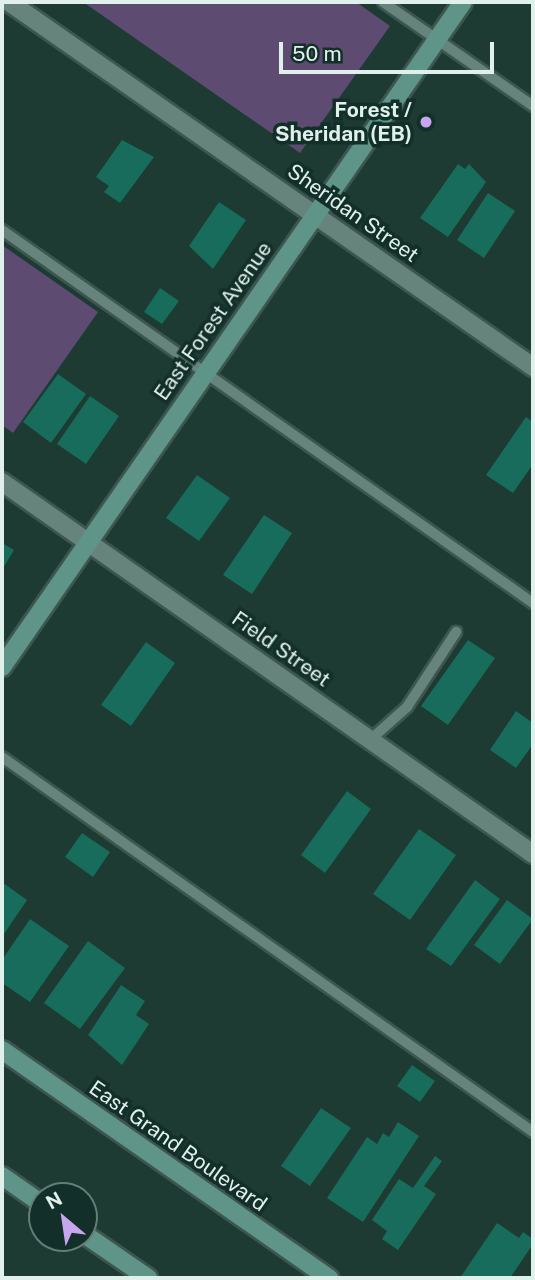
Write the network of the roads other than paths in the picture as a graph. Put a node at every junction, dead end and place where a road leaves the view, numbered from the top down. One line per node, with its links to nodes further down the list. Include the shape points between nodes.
1 (9, 2): 6 (street, Sheridan Street)
2 (383, 2): 4 (lane)
3 (463, 2): 4 (main road, East Forest Avenue)
4 (437, 39): 5 (lane); 6 (main road, East Forest Avenue)
5 (533, 106)
6 (315, 214): 8 (street, Sheridan Street); 9 (main road, East Forest Avenue)
7 (2, 230): 9 (lane)
8 (533, 367)
9 (205, 373): 11 (main road, East Forest Avenue); 12 (lane)
10 (2, 482): 11 (street, Field Street)
11 (88, 542): 14 (main road, East Forest Avenue); 15 (street, Field Street)
12 (533, 603)
13 (456, 632): 15 (lane, via 407,707)
14 (2, 667)
15 (370, 740): 17 (street, Field Street)
16 (2, 757): 19 (lane)
17 (533, 854)
18 (2, 1050): 24 (main road, East Grand Boulevard)
19 (533, 1132)
20 (2, 1176): 21 (main road)
21 (28, 1194)
22 (98, 1244): 23 (main road)
23 (148, 1278)
24 (329, 1278)

